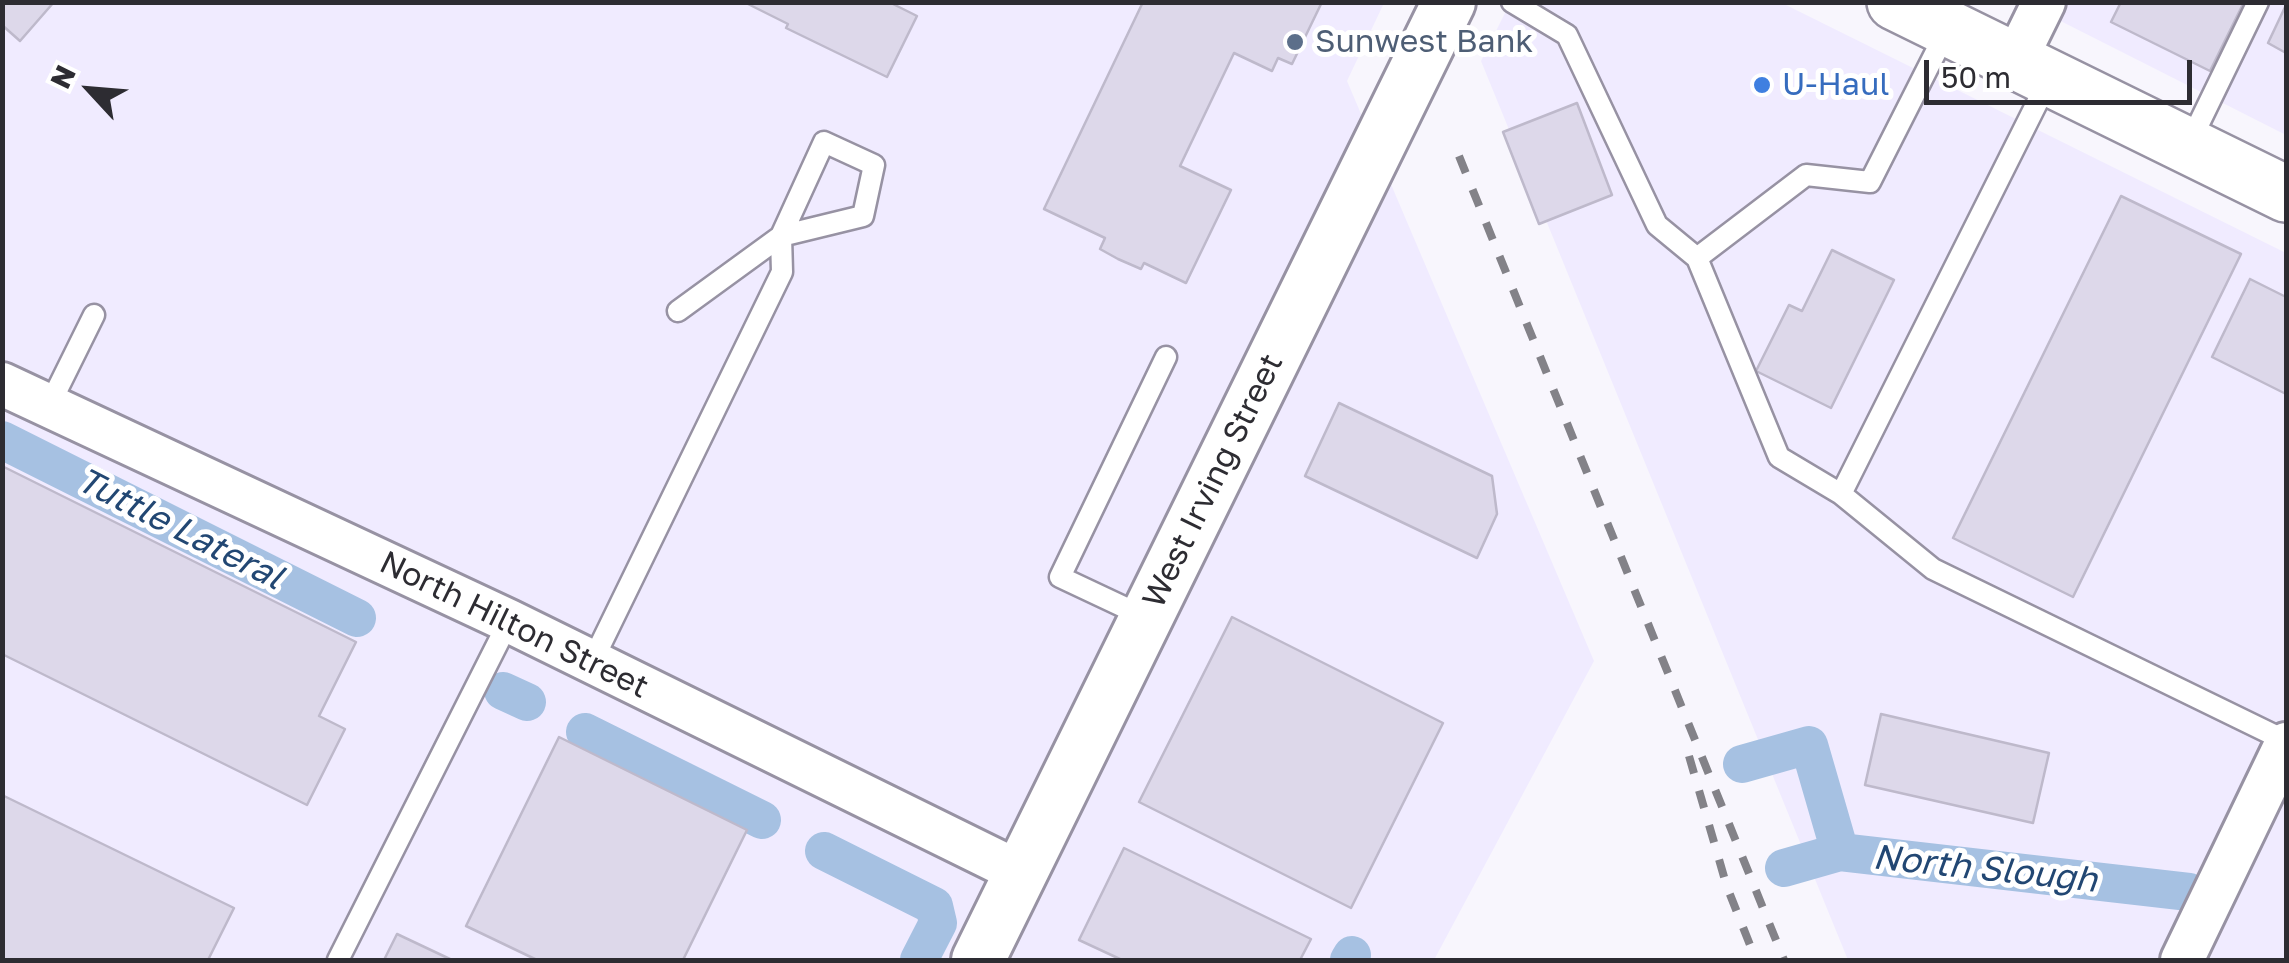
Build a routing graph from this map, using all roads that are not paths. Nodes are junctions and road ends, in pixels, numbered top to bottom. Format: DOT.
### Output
graph roads {
  1 [pos="1448,2"];
  2 [pos="1512,2"];
  3 [pos="1896,2"];
  4 [pos="2044,2"];
  5 [pos="2258,2"];
  6 [pos="1948,28"];
  7 [pos="2032,69"];
  8 [pos="2188,146"];
  9 [pos="2286,194"];
  10 [pos="782,236"];
  11 [pos="1697,258"];
  12 [pos="678,310"];
  13 [pos="94,315"];
  14 [pos="1166,357"];
  15 [pos="2,384"];
  16 [pos="49,406"];
  17 [pos="1841,494"];
  18 [pos="1146,618"];
  19 [pos="509,621"];
  20 [pos="592,662"];
  21 [pos="2286,743"];
  22 [pos="1022,873"];
  23 [pos="338,960"];
  24 [pos="978,960"];
  25 [pos="2182,960"];
  1 -- 18 [label="street, West Irving Street"];
  2 -- 11 [label="lane"];
  3 -- 6 [label="main road"];
  4 -- 7 [label="street"];
  5 -- 8 [label="lane"];
  6 -- 7 [label="main road"];
  6 -- 11 [label="lane"];
  7 -- 8 [label="main road"];
  7 -- 17 [label="lane"];
  8 -- 9 [label="main road"];
  10 -- 10 [label="lane"];
  10 -- 12 [label="lane"];
  10 -- 20 [label="lane"];
  11 -- 17 [label="lane"];
  13 -- 16 [label="lane"];
  14 -- 18 [label="lane"];
  15 -- 16 [label="street, North Hilton Street"];
  16 -- 19 [label="street, North Hilton Street"];
  17 -- 21 [label="lane"];
  18 -- 22 [label="street, West Irving Street"];
  19 -- 20 [label="street, North Hilton Street"];
  19 -- 23 [label="lane"];
  20 -- 22 [label="street, North Hilton Street"];
  21 -- 25 [label="street"];
  22 -- 24 [label="street, West Irving Street"];
}
